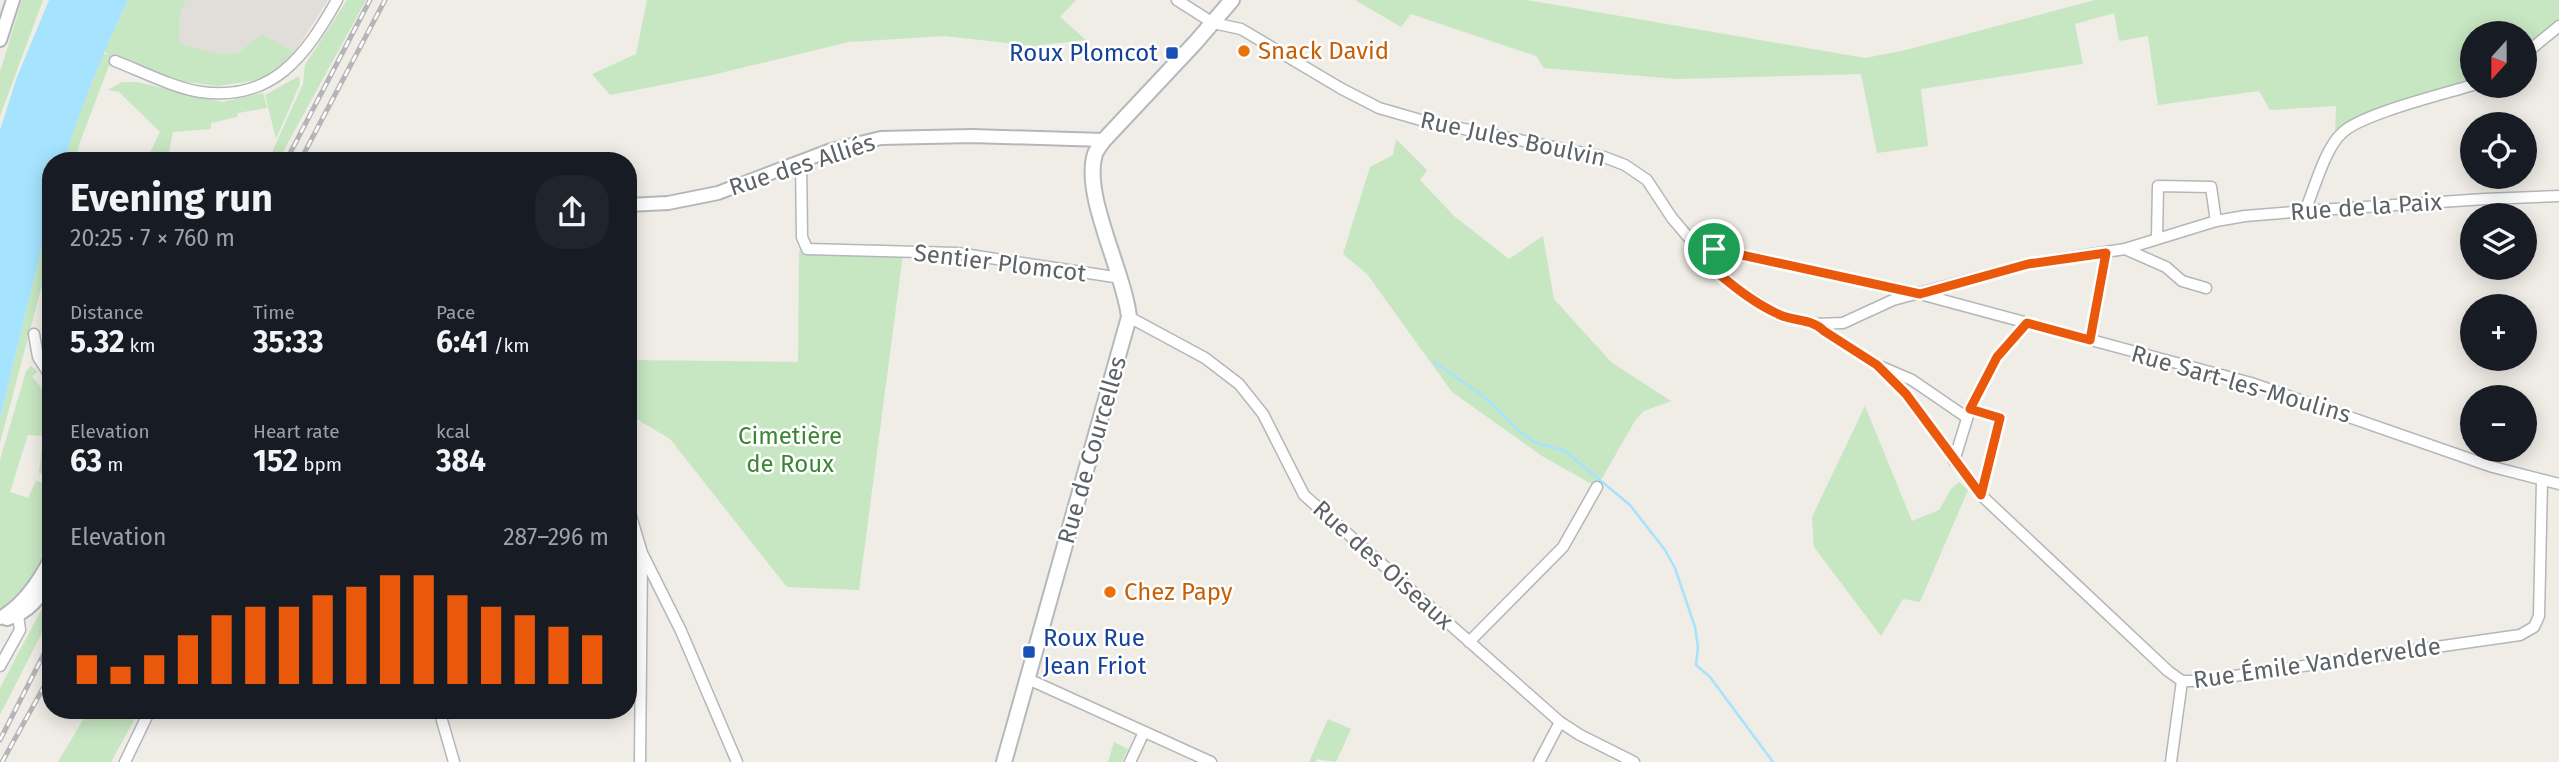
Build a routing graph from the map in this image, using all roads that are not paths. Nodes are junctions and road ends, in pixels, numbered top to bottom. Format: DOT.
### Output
graph roads {
  1 [pos="13,0"];
  2 [pos="337,0"];
  3 [pos="1177,0"];
  4 [pos="1232,0"];
  5 [pos="1213,23"];
  6 [pos="2559,26"];
  7 [pos="0,40"];
  8 [pos="2538,43"];
  9 [pos="116,61"];
  10 [pos="2460,89"];
  11 [pos="1104,140"];
  12 [pos="801,161"];
  13 [pos="2559,197"];
  14 [pos="637,205"];
  15 [pos="2305,211"];
  16 [pos="2216,221"];
  17 [pos="2157,238"];
  18 [pos="1714,249"];
  19 [pos="2125,249"];
  20 [pos="2106,253"];
  21 [pos="1121,278"];
  22 [pos="2206,288"];
  23 [pos="1920,294"];
  24 [pos="1129,317"];
  25 [pos="2027,323"];
  26 [pos="1818,324"];
  27 [pos="34,334"];
  28 [pos="2090,340"];
  29 [pos="42,363"];
  30 [pos="1877,365"];
  31 [pos="1968,413"];
  32 [pos="1954,461"];
  33 [pos="2542,481"];
  34 [pos="2559,484"];
  35 [pos="1597,487"];
  36 [pos="1981,495"];
  37 [pos="637,536"];
  38 [pos="642,553"];
  39 [pos="42,574"];
  40 [pos="42,593"];
  41 [pos="17,616"];
  42 [pos="0,619"];
  43 [pos="1469,642"];
  44 [pos="0,666"];
  45 [pos="1028,679"];
  46 [pos="2182,681"];
  47 [pos="146,719"];
  48 [pos="442,719"];
  49 [pos="1560,722"];
  50 [pos="1144,732"];
  51 [pos="125,762"];
  52 [pos="454,762"];
  53 [pos="640,762"];
  54 [pos="737,762"];
  55 [pos="1004,762"];
  56 [pos="1130,762"];
  57 [pos="1211,762"];
  58 [pos="1539,762"];
  59 [pos="1634,762"];
  60 [pos="2171,762"];
  1 -- 7 [label="street"];
  2 -- 9 [label="street"];
  3 -- 5 [label="street, Rue Jules Boulvin"];
  4 -- 5 [label="main road"];
  5 -- 11 [label="main road"];
  5 -- 18 [label="street, Rue Jules Boulvin"];
  6 -- 8 [label="street"];
  10 -- 15 [label="street"];
  11 -- 12 [label="street, Rue des Alliés"];
  11 -- 21 [label="main road, Rue de Courcelles"];
  12 -- 14 [label="street, Rue des Alliés"];
  12 -- 21 [label="street, Sentier Plomcot"];
  13 -- 15 [label="street, Rue de la Paix"];
  15 -- 16 [label="street, Rue de la Paix"];
  16 -- 17 [label="street, Rue de la Paix"];
  16 -- 17 [label="street"];
  17 -- 19 [label="street, Rue de la Paix"];
  18 -- 23 [label="street, Rue Jules Boulvin"];
  18 -- 26 [label="street"];
  19 -- 20 [label="street, Rue de la Paix"];
  19 -- 22 [label="street"];
  20 -- 23 [label="street, Rue de la Paix"];
  20 -- 28 [label="street"];
  21 -- 24 [label="main road, Rue de Courcelles"];
  23 -- 25 [label="street, Rue Sart-les-Moulins"];
  23 -- 26 [label="street, Rue de la Paix"];
  24 -- 43 [label="street, Rue des Oiseaux"];
  24 -- 45 [label="main road, Rue de Courcelles"];
  25 -- 28 [label="street, Rue Sart-les-Moulins"];
  25 -- 31 [label="street"];
  26 -- 30 [label="street"];
  27 -- 29 [label="street"];
  28 -- 33 [label="street, Rue Sart-les-Moulins"];
  30 -- 31 [label="street"];
  30 -- 32 [label="street, Rue Émile Vandervelde"];
  31 -- 32 [label="street"];
  31 -- 36 [label="street"];
  32 -- 36 [label="street, Rue Émile Vandervelde"];
  33 -- 34 [label="street, Rue Sart-les-Moulins"];
  33 -- 46 [label="street, Rue Émile Vandervelde"];
  35 -- 43 [label="street"];
  36 -- 46 [label="street, Rue Émile Vandervelde"];
  37 -- 38 [label="street"];
  38 -- 53 [label="street"];
  38 -- 54 [label="street"];
  39 -- 42 [label="street"];
  40 -- 41 [label="street"];
  41 -- 42 [label="street"];
  41 -- 44 [label="street"];
  43 -- 49 [label="street, Rue des Oiseaux"];
  45 -- 50 [label="street"];
  45 -- 55 [label="main road, Rue de Courcelles"];
  46 -- 60 [label="street"];
  47 -- 51 [label="street"];
  48 -- 52 [label="street"];
  49 -- 58 [label="street"];
  49 -- 59 [label="street, Rue des Oiseaux"];
  50 -- 56 [label="street"];
  50 -- 57 [label="street"];
}
